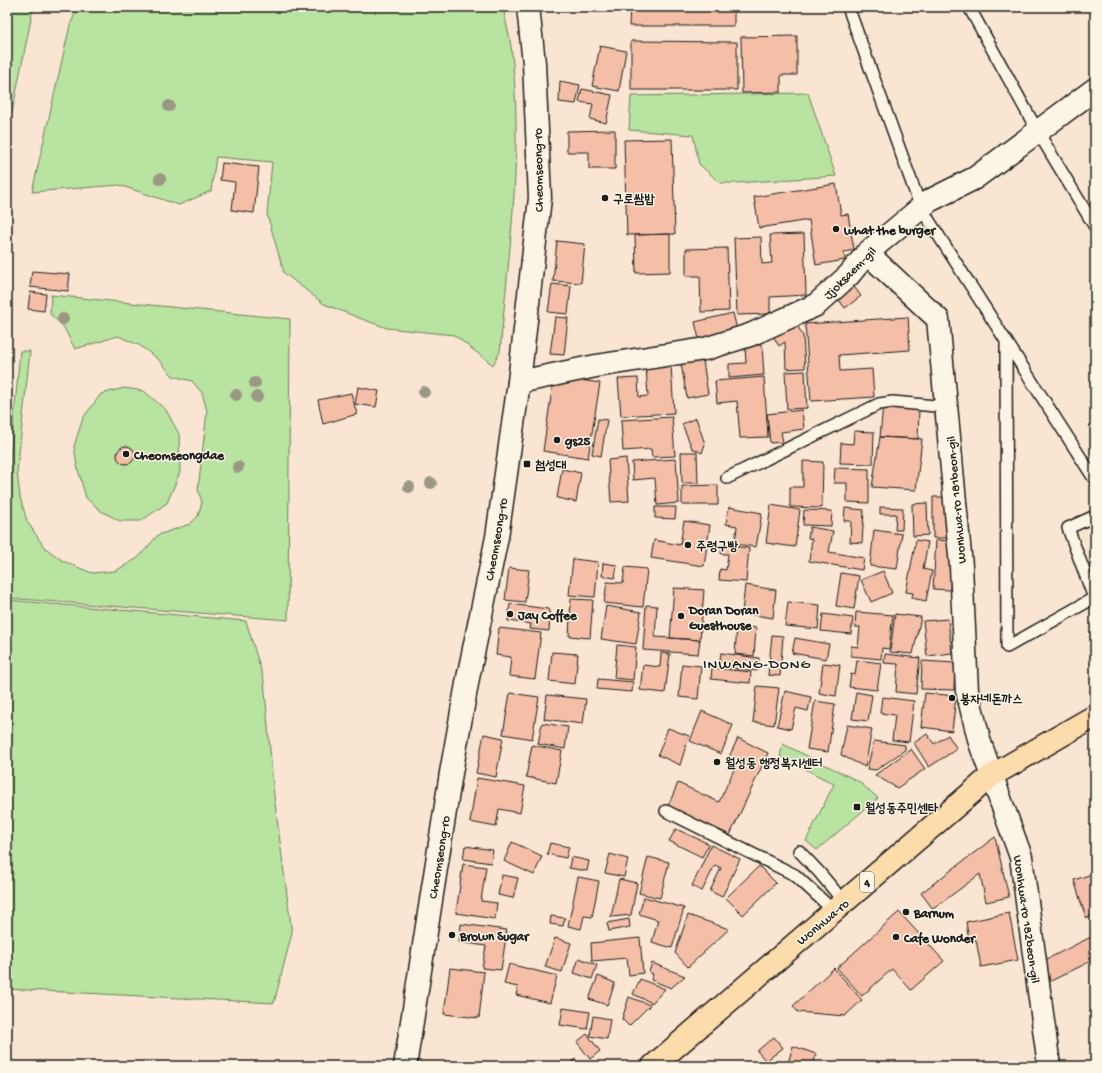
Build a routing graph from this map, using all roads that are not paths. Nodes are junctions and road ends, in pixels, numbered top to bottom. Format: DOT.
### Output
graph roads {
  1 [pos="528,7"];
  2 [pos="848,7"];
  3 [pos="969,7"];
  4 [pos="1095,90"];
  5 [pos="1038,132"];
  6 [pos="921,208"];
  7 [pos="1095,227"];
  8 [pos="867,253"];
  9 [pos="1006,341"];
  10 [pos="519,382"];
  11 [pos="946,407"];
  12 [pos="727,478"];
  13 [pos="1095,480"];
  14 [pos="1095,516"];
  15 [pos="1095,716"];
  16 [pos="991,776"];
  17 [pos="666,811"];
  18 [pos="799,851"];
  19 [pos="839,906"];
  20 [pos="405,1066"];
  21 [pos="653,1066"];
  22 [pos="1049,1066"];
  1 -- 10 [label="street, Cheomseong-ro"];
  2 -- 6 [label="lane"];
  3 -- 5 [label="lane"];
  4 -- 5 [label="street, Jjoksaem-gil"];
  5 -- 6 [label="street, Jjoksaem-gil"];
  5 -- 7 [label="lane"];
  6 -- 8 [label="street, Jjoksaem-gil"];
  6 -- 9 [label="lane"];
  8 -- 10 [label="street, Jjoksaem-gil"];
  8 -- 11 [label="street, Wonhwa-ro 181beon-gil"];
  9 -- 13 [label="lane"];
  9 -- 14 [label="lane"];
  10 -- 20 [label="street, Cheomseong-ro"];
  11 -- 12 [label="lane"];
  11 -- 16 [label="street, Wonhwa-ro 181beon-gil"];
  15 -- 16 [label="main road, Wonhwa-ro / 4"];
  16 -- 19 [label="main road, Wonhwa-ro / 4"];
  16 -- 22 [label="street, Wonhwa-ro 182beon-gil"];
  17 -- 19 [label="lane"];
  18 -- 19 [label="lane"];
  19 -- 21 [label="main road, Wonhwa-ro / 4"];
}
